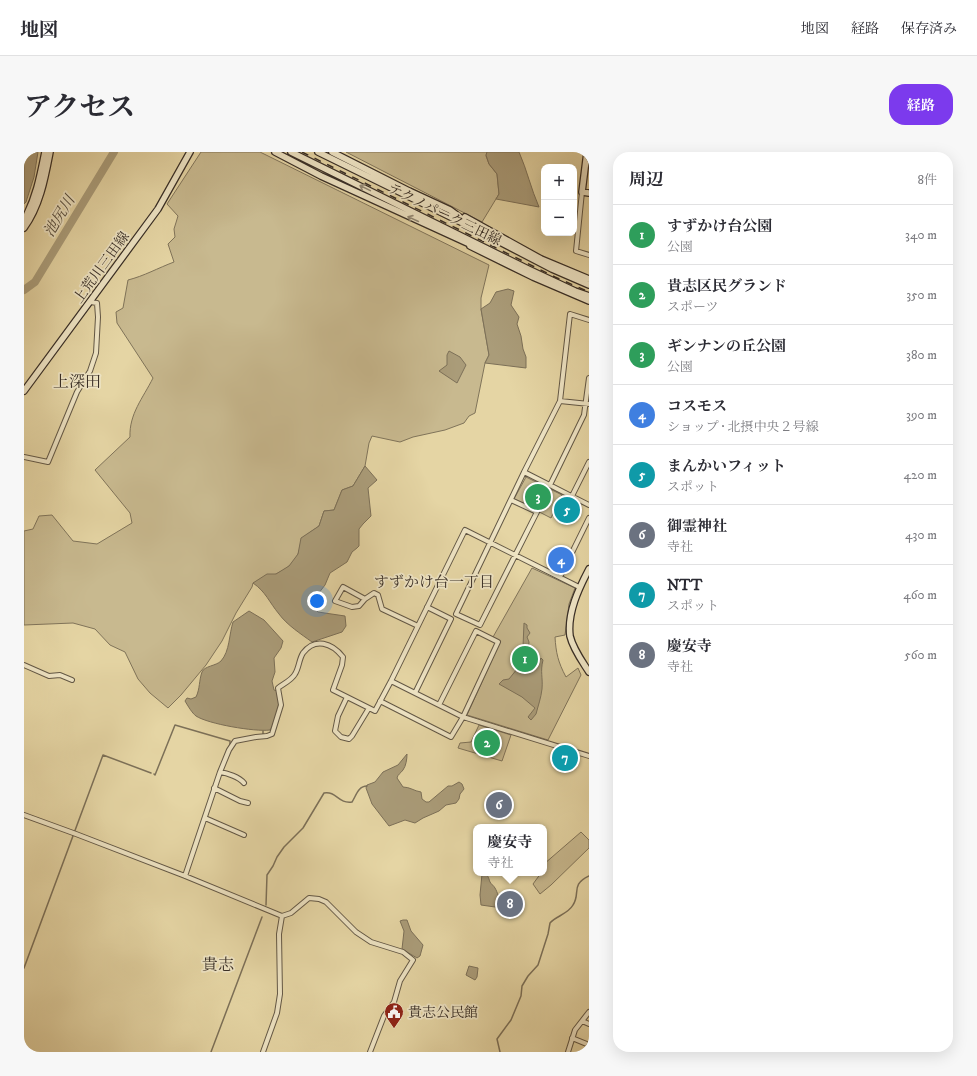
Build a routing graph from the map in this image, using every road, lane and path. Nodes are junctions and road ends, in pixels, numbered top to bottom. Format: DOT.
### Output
graph roads {
  1 [pos="44,152"];
  2 [pos="50,152"];
  3 [pos="190,152"];
  4 [pos="275,152"];
  5 [pos="291,152"];
  6 [pos="318,152"];
  7 [pos="332,152"];
  8 [pos="587,152"];
  9 [pos="582,192"];
  10 [pos="589,193"];
  11 [pos="450,210"];
  12 [pos="24,218"];
  13 [pos="24,228"];
  14 [pos="473,228"];
  15 [pos="461,241"];
  16 [pos="589,256"];
  17 [pos="517,264"];
  18 [pos="589,279"];
  19 [pos="589,285"];
  20 [pos="589,296"];
  21 [pos="589,301"];
  22 [pos="90,302"];
  23 [pos="589,320"];
  24 [pos="589,378"];
  25 [pos="24,391"];
  26 [pos="560,401"];
  27 [pos="588,404"];
  28 [pos="24,457"];
  29 [pos="589,462"];
  30 [pos="524,472"];
  31 [pos="550,485"];
  32 [pos="572,496"];
  33 [pos="511,500"];
  34 [pos="589,505"];
  35 [pos="589,518"];
  36 [pos="490,542"];
  37 [pos="516,555"];
  38 [pos="589,569"];
  39 [pos="560,577"];
  40 [pos="580,587"];
  41 [pos="365,599"];
  42 [pos="427,607"];
  43 [pos="418,626"];
  44 [pos="24,666"];
  45 [pos="589,672"];
  46 [pos="72,680"];
  47 [pos="391,681"];
  48 [pos="415,693"];
  49 [pos="347,697"];
  50 [pos="380,701"];
  51 [pos="439,705"];
  52 [pos="369,708"];
  53 [pos="463,717"];
  54 [pos="589,756"];
  55 [pos="220,772"];
  56 [pos="244,783"];
  57 [pos="214,788"];
  58 [pos="248,803"];
  59 [pos="24,815"];
  60 [pos="205,818"];
  61 [pos="244,835"];
  62 [pos="185,876"];
  63 [pos="282,916"];
  64 [pos="589,1012"];
  65 [pos="582,1021"];
  66 [pos="589,1024"];
  67 [pos="572,1038"];
  68 [pos="589,1045"];
  69 [pos="263,1052"];
  70 [pos="370,1052"];
  71 [pos="568,1052"];
  1 -- 12 [label="main road"];
  2 -- 13 [label="main road"];
  3 -- 22 [label="main road, 上荒川三田線"];
  15 -- 4 [label="main road, one-way"];
  17 -- 5 [label="main road, テクノパーク三田線, one-way"];
  6 -- 14 [label="main road, テクノパーク三田線"];
  7 -- 11 [label="main road"];
  8 -- 9 [label="main road"];
  9 -- 10 [label="main road"];
  9 -- 16 [label="street"];
  11 -- 14 [label="main road"];
  11 -- 18 [label="main road"];
  14 -- 19 [label="main road, テクノパーク三田線"];
  15 -- 17 [label="main road"];
  15 -- 21 [label="main road"];
  17 -- 20 [label="main road, テクノパーク三田線"];
  22 -- 25 [label="main road, 上荒川三田線"];
  22 -- 28 [label="street"];
  23 -- 26 [label="street"];
  24 -- 27 [label="street"];
  26 -- 27 [label="street"];
  26 -- 30 [label="street"];
  27 -- 31 [label="street"];
  29 -- 32 [label="street"];
  30 -- 31 [label="street"];
  30 -- 33 [label="street"];
  31 -- 32 [label="street"];
  32 -- 34 [label="street"];
  33 -- 36 [label="street"];
  33 -- 37 [label="street"];
  35 -- 39 [label="street"];
  36 -- 37 [label="street"];
  36 -- 37 [label="street"];
  36 -- 42 [label="street"];
  37 -- 39 [label="street"];
  38 -- 40 [label="main road"];
  39 -- 40 [label="street"];
  40 -- 45 [label="main road"];
  41 -- 41 [label="street"];
  41 -- 43 [label="street"];
  42 -- 43 [label="street"];
  42 -- 48 [label="street"];
  43 -- 47 [label="street"];
  44 -- 46 [label="street"];
  47 -- 48 [label="street"];
  47 -- 50 [label="street"];
  48 -- 51 [label="street"];
  49 -- 52 [label="street"];
  49 -- 52 [label="street"];
  49 -- 55 [label="street"];
  50 -- 52 [label="street"];
  50 -- 53 [label="street"];
  51 -- 53 [label="street"];
  51 -- 53 [label="street"];
  53 -- 54 [label="street"];
  55 -- 56 [label="street"];
  55 -- 57 [label="street"];
  57 -- 58 [label="street"];
  57 -- 60 [label="street"];
  59 -- 62 [label="street"];
  60 -- 61 [label="street"];
  60 -- 62 [label="street"];
  62 -- 63 [label="street"];
  63 -- 69 [label="street"];
  63 -- 70 [label="street"];
  64 -- 65 [label="street"];
  65 -- 66 [label="street"];
  65 -- 67 [label="street"];
  67 -- 68 [label="street"];
  67 -- 71 [label="street"];
}
